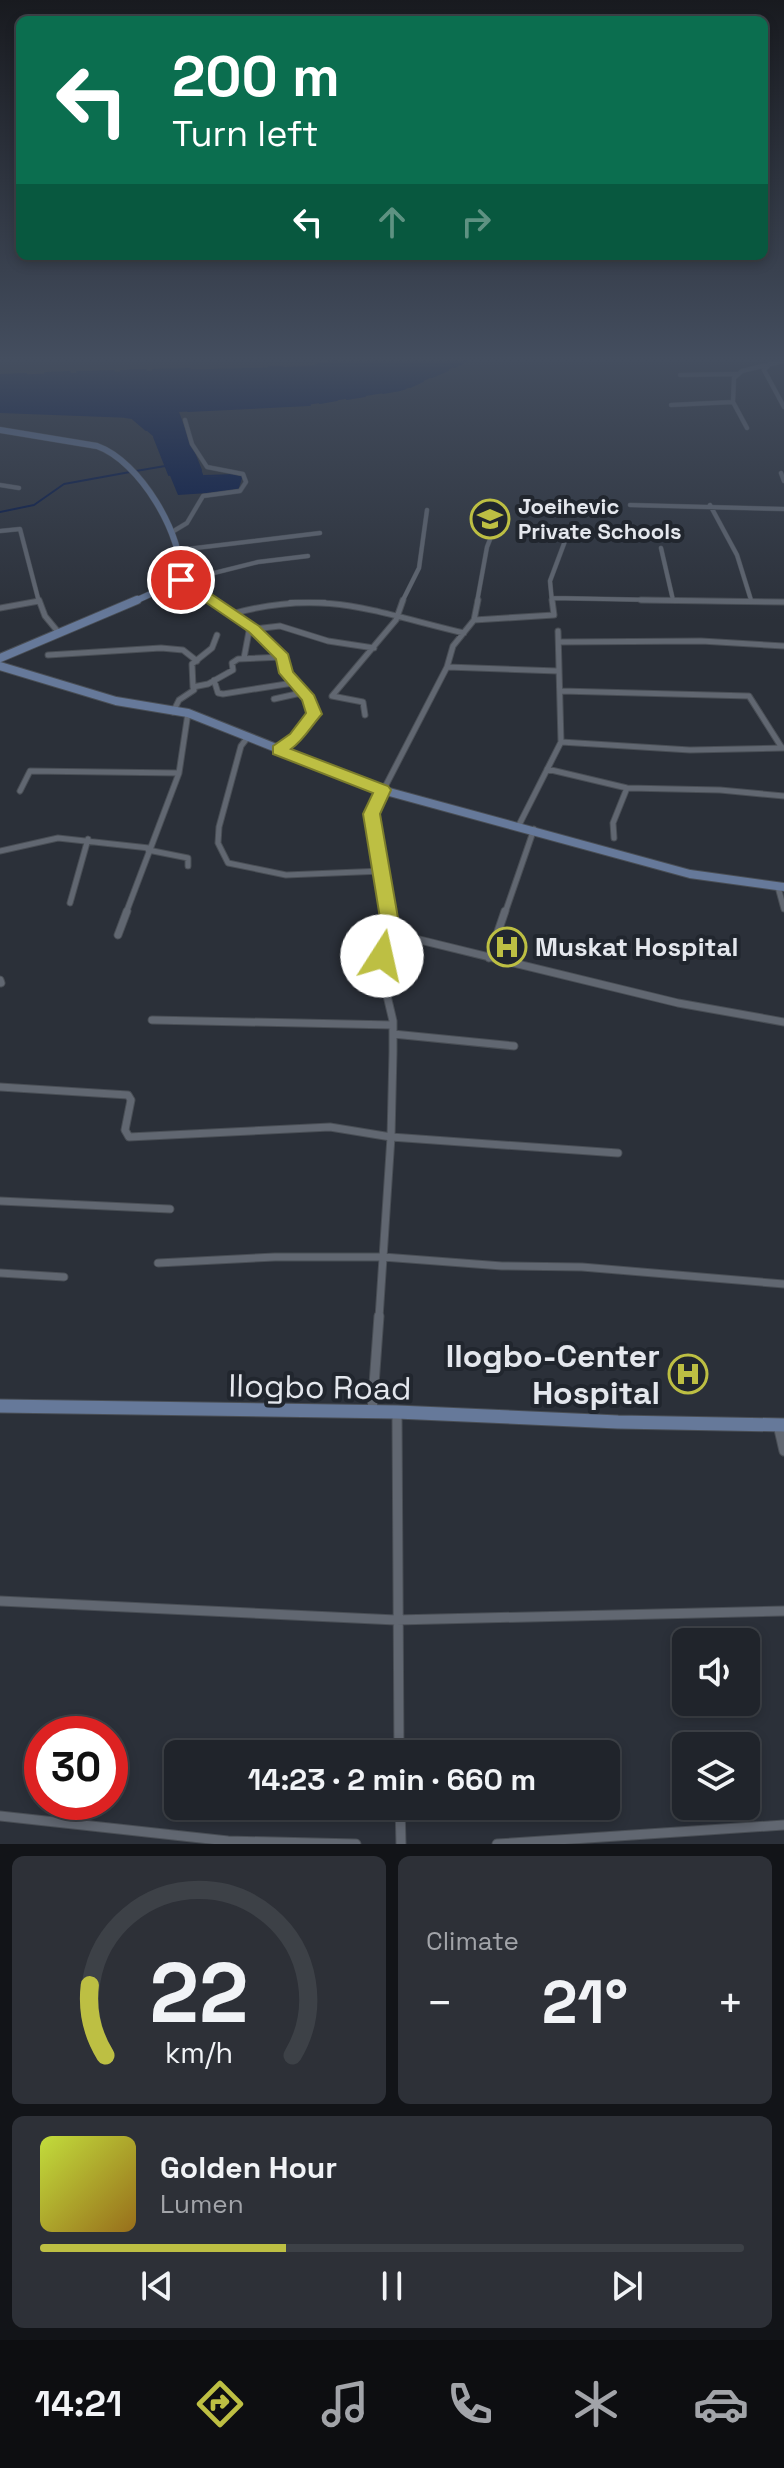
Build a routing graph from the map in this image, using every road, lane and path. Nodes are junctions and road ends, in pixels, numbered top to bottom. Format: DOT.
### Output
graph roads {
  1 [pos="95,447"];
  2 [pos="194,447"];
  3 [pos="781,473"];
  4 [pos="784,481"];
  5 [pos="0,485"];
  6 [pos="19,488"];
  7 [pos="630,505"];
  8 [pos="710,505"];
  9 [pos="784,509"];
  10 [pos="427,510"];
  11 [pos="497,522"];
  12 [pos="571,525"];
  13 [pos="0,531"];
  14 [pos="172,532"];
  15 [pos="320,533"];
  16 [pos="661,548"];
  17 [pos="179,550"];
  18 [pos="308,556"];
  19 [pos="182,580"];
  20 [pos="553,598"];
  21 [pos="673,600"];
  22 [pos="751,600"];
  23 [pos="39,601"];
  24 [pos="784,602"];
  25 [pos="0,608"];
  26 [pos="231,614"];
  27 [pos="397,616"];
  28 [pos="474,620"];
  29 [pos="252,627"];
  30 [pos="558,631"];
  31 [pos="59,633"];
  32 [pos="464,633"];
  33 [pos="217,635"];
  34 [pos="561,642"];
  35 [pos="784,646"];
  36 [pos="23,647"];
  37 [pos="374,648"];
  38 [pos="48,655"];
  39 [pos="283,657"];
  40 [pos="0,658"];
  41 [pos="244,658"];
  42 [pos="197,661"];
  43 [pos="0,666"];
  44 [pos="447,667"];
  45 [pos="14,668"];
  46 [pos="558,671"];
  47 [pos="214,680"];
  48 [pos="293,683"];
  49 [pos="193,687"];
  50 [pos="561,691"];
  51 [pos="301,693"];
  52 [pos="274,699"];
  53 [pos="173,712"];
  54 [pos="188,713"];
  55 [pos="365,715"];
  56 [pos="248,737"];
  57 [pos="561,742"];
  58 [pos="783,748"];
  59 [pos="278,750"];
  60 [pos="547,769"];
  61 [pos="179,773"];
  62 [pos="627,788"];
  63 [pos="382,790"];
  64 [pos="20,791"];
  65 [pos="784,796"];
  66 [pos="519,825"];
  67 [pos="534,829"];
  68 [pos="614,838"];
  69 [pos="88,839"];
  70 [pos="149,849"];
  71 [pos="0,851"];
  72 [pos="188,866"];
  73 [pos="382,871"];
  74 [pos="781,887"];
  75 [pos="70,903"];
  76 [pos="784,909"];
  77 [pos="387,932"];
  78 [pos="118,935"];
  79 [pos="382,956"];
  80 [pos="489,958"];
  81 [pos="380,966"];
  82 [pos="152,1020"];
  83 [pos="784,1022"];
  84 [pos="393,1030"];
  85 [pos="514,1046"];
  86 [pos="0,1087"];
  87 [pos="391,1137"];
  88 [pos="618,1153"];
  89 [pos="0,1201"];
  90 [pos="170,1209"];
  91 [pos="383,1257"];
  92 [pos="158,1263"];
  93 [pos="0,1273"];
  94 [pos="64,1277"];
  95 [pos="784,1284"];
  96 [pos="0,1406"];
  97 [pos="372,1412"];
  98 [pos="397,1412"];
  99 [pos="781,1425"];
  100 [pos="784,1451"];
  101 [pos="0,1601"];
  102 [pos="784,1611"];
  103 [pos="396,1620"];
  104 [pos="399,1740"];
  105 [pos="0,1816"];
  106 [pos="400,1820"];
  107 [pos="784,1825"];
  108 [pos="356,1844"];
  109 [pos="401,1844"];
  110 [pos="497,1844"];
  1 -- 14 [label="main road"];
  2 -- 14 [label="street"];
  3 -- 4 [label="street"];
  5 -- 6 [label="street"];
  7 -- 8 [label="street"];
  8 -- 9 [label="street"];
  8 -- 22 [label="street"];
  10 -- 27 [label="street"];
  11 -- 28 [label="street"];
  12 -- 20 [label="street"];
  13 -- 23 [label="street"];
  14 -- 17 [label="main road"];
  15 -- 17 [label="street"];
  16 -- 21 [label="street"];
  17 -- 19 [label="main road"];
  18 -- 19 [label="street"];
  19 -- 26 [label="street"];
  19 -- 31 [label="main road"];
  20 -- 21 [label="street"];
  20 -- 28 [label="street"];
  21 -- 22 [label="street"];
  22 -- 24 [label="street"];
  23 -- 25 [label="street"];
  23 -- 31 [label="street"];
  26 -- 27 [label="street"];
  26 -- 29 [label="street"];
  27 -- 32 [label="street"];
  27 -- 37 [label="street"];
  28 -- 32 [label="street"];
  29 -- 37 [label="street"];
  29 -- 39 [label="street"];
  29 -- 41 [label="street"];
  30 -- 34 [label="street"];
  31 -- 36 [label="main road"];
  32 -- 44 [label="street"];
  33 -- 42 [label="street"];
  34 -- 35 [label="street"];
  34 -- 46 [label="street"];
  36 -- 40 [label="main road"];
  36 -- 45 [label="main road"];
  37 -- 55 [label="street"];
  38 -- 42 [label="street"];
  39 -- 41 [label="street"];
  39 -- 48 [label="street"];
  41 -- 47 [label="street"];
  42 -- 49 [label="street"];
  43 -- 45 [label="main road"];
  44 -- 46 [label="street"];
  44 -- 63 [label="street"];
  45 -- 53 [label="main road"];
  46 -- 50 [label="street"];
  47 -- 48 [label="street"];
  47 -- 49 [label="street"];
  48 -- 51 [label="street"];
  49 -- 53 [label="street"];
  50 -- 57 [label="street"];
  50 -- 58 [label="street"];
  51 -- 52 [label="street"];
  51 -- 59 [label="street"];
  53 -- 54 [label="main road"];
  54 -- 56 [label="main road"];
  54 -- 61 [label="street"];
  56 -- 59 [label="main road"];
  56 -- 73 [label="street"];
  57 -- 58 [label="street"];
  57 -- 60 [label="street"];
  59 -- 63 [label="main road"];
  60 -- 62 [label="street"];
  60 -- 66 [label="street"];
  61 -- 64 [label="street"];
  61 -- 70 [label="street"];
  62 -- 65 [label="street"];
  62 -- 68 [label="street"];
  63 -- 66 [label="main road"];
  63 -- 73 [label="street"];
  66 -- 67 [label="main road"];
  67 -- 74 [label="main road"];
  67 -- 80 [label="street"];
  69 -- 70 [label="street"];
  69 -- 71 [label="street"];
  69 -- 75 [label="street"];
  70 -- 72 [label="street"];
  70 -- 78 [label="street"];
  73 -- 77 [label="street"];
  74 -- 76 [label="street"];
  77 -- 79 [label="street"];
  77 -- 80 [label="street"];
  80 -- 83 [label="street"];
  81 -- 84 [label="street"];
  82 -- 84 [label="street"];
  84 -- 85 [label="street"];
  84 -- 87 [label="street"];
  86 -- 87 [label="street"];
  87 -- 88 [label="street"];
  87 -- 91 [label="street"];
  89 -- 90 [label="street"];
  91 -- 92 [label="street"];
  91 -- 95 [label="street"];
  91 -- 97 [label="street"];
  93 -- 94 [label="street"];
  96 -- 97 [label="main road, Ilogbo Road"];
  97 -- 98 [label="main road, Ilogbo Road"];
  98 -- 99 [label="main road, Ilogbo Road"];
  98 -- 103 [label="street"];
  99 -- 100 [label="street"];
  101 -- 103 [label="street"];
  102 -- 103 [label="street"];
  103 -- 104 [label="street"];
  105 -- 108 [label="street"];
  106 -- 109 [label="street"];
  107 -- 110 [label="street"];
}
